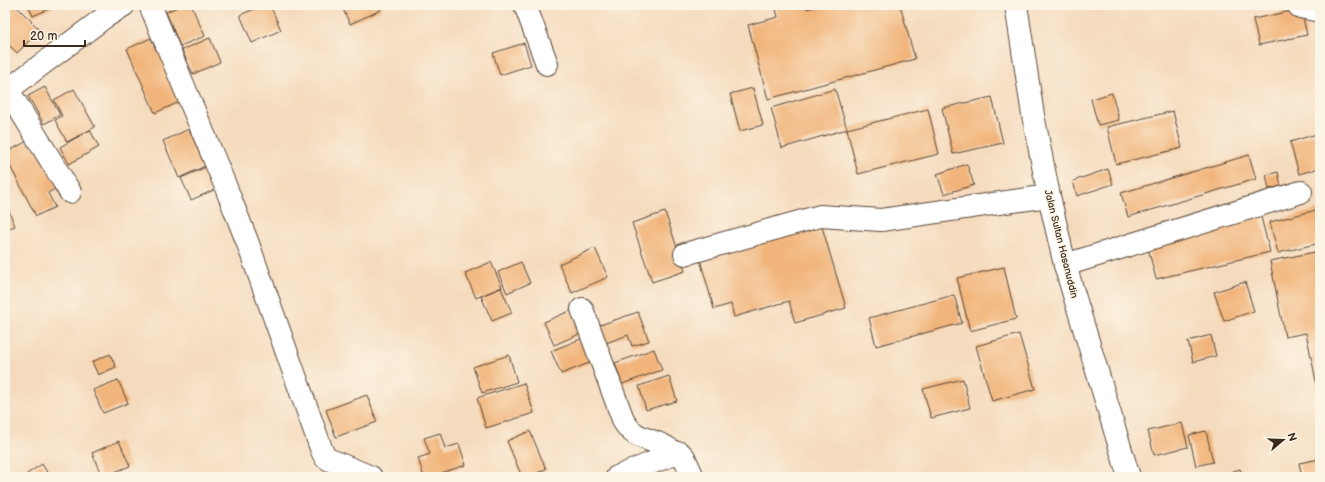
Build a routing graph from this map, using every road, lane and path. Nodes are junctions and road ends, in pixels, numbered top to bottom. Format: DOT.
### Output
graph roads {
  1 [pos="124,5"];
  2 [pos="150,5"];
  3 [pos="525,5"];
  4 [pos="1016,5"];
  5 [pos="1298,5"];
  6 [pos="102,11"];
  7 [pos="1320,12"];
  8 [pos="547,64"];
  9 [pos="7,91"];
  10 [pos="70,192"];
  11 [pos="1301,192"];
  12 [pos="1049,196"];
  13 [pos="685,254"];
  14 [pos="1065,265"];
  15 [pos="582,309"];
  16 [pos="676,453"];
  17 [pos="371,477"];
  18 [pos="617,477"];
  19 [pos="693,477"];
  20 [pos="1129,477"];
  1 -- 6 [label="street"];
  2 -- 17 [label="street"];
  3 -- 8 [label="street"];
  4 -- 12 [label="street, Jalan Sultan Hasanuddin"];
  5 -- 7 [label="street"];
  6 -- 9 [label="street"];
  9 -- 10 [label="street"];
  11 -- 14 [label="street"];
  12 -- 13 [label="street"];
  12 -- 14 [label="street, Jalan Sultan Hasanuddin"];
  14 -- 20 [label="street, Jalan Sultan Hasanuddin"];
  15 -- 16 [label="street"];
  16 -- 18 [label="street"];
  16 -- 19 [label="street"];
}
